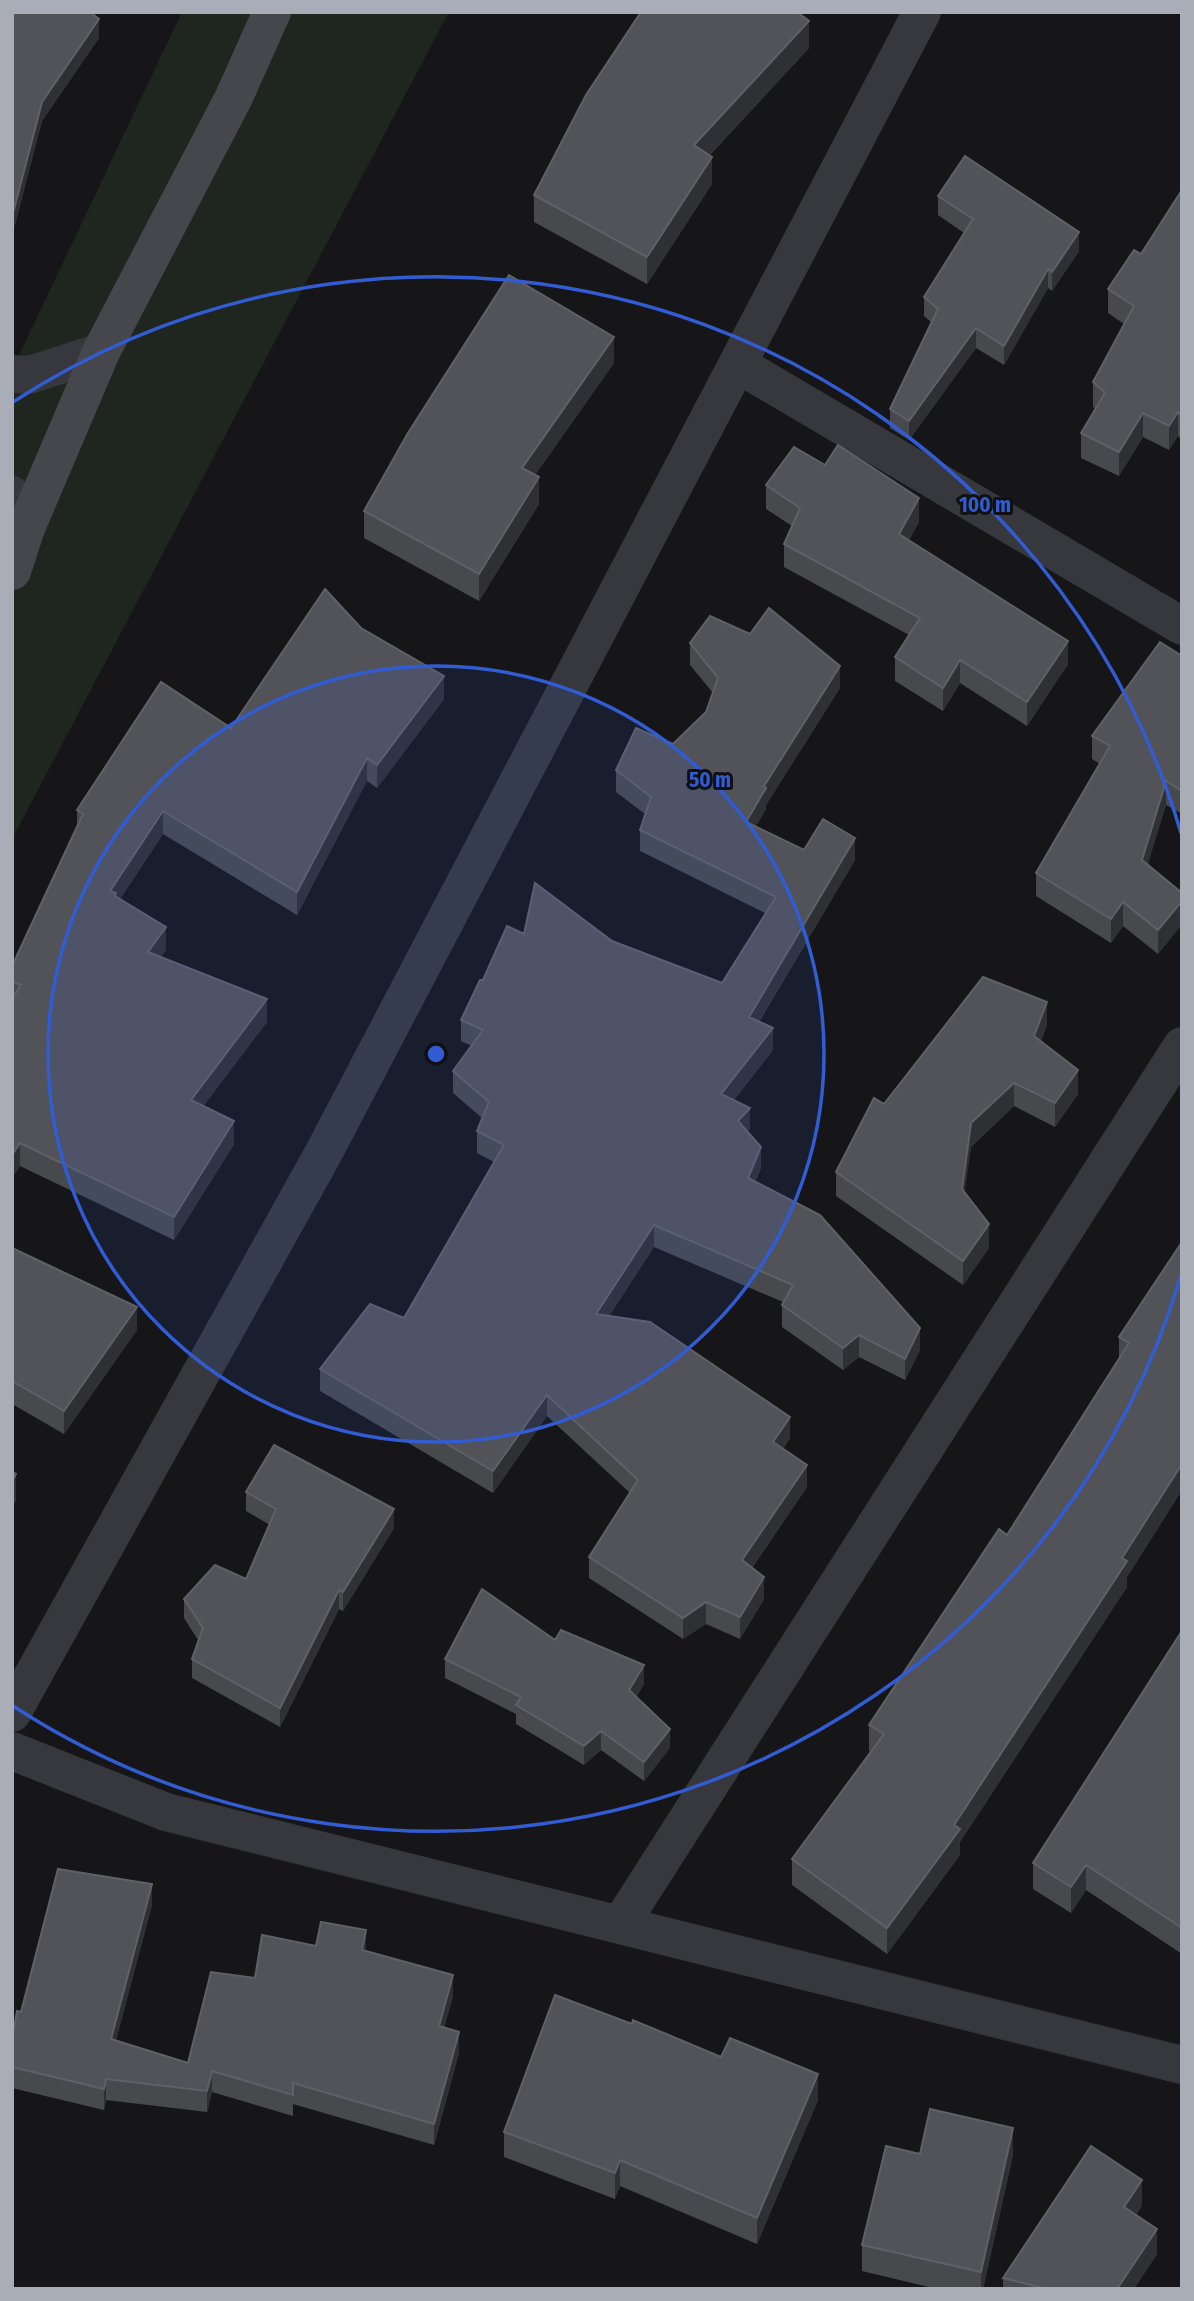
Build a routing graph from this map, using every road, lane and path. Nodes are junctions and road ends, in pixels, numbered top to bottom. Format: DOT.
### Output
graph roads {
  1 [pos="272,12"];
  2 [pos="922,12"];
  3 [pos="101,352"];
  4 [pos="739,365"];
  5 [pos="12,374"];
  6 [pos="19,511"];
  7 [pos="12,571"];
  8 [pos="1182,626"];
  9 [pos="1182,1046"];
  10 [pos="12,1713"];
  11 [pos="12,1751"];
  12 [pos="620,1925"];
  13 [pos="1182,2065"];
  1 -- 3 [label="street"];
  2 -- 4 [label="street"];
  3 -- 5 [label="street"];
  3 -- 6 [label="street"];
  4 -- 8 [label="street"];
  4 -- 10 [label="street"];
  6 -- 7 [label="street"];
  9 -- 12 [label="street"];
  11 -- 12 [label="street"];
  12 -- 13 [label="street"];
}
